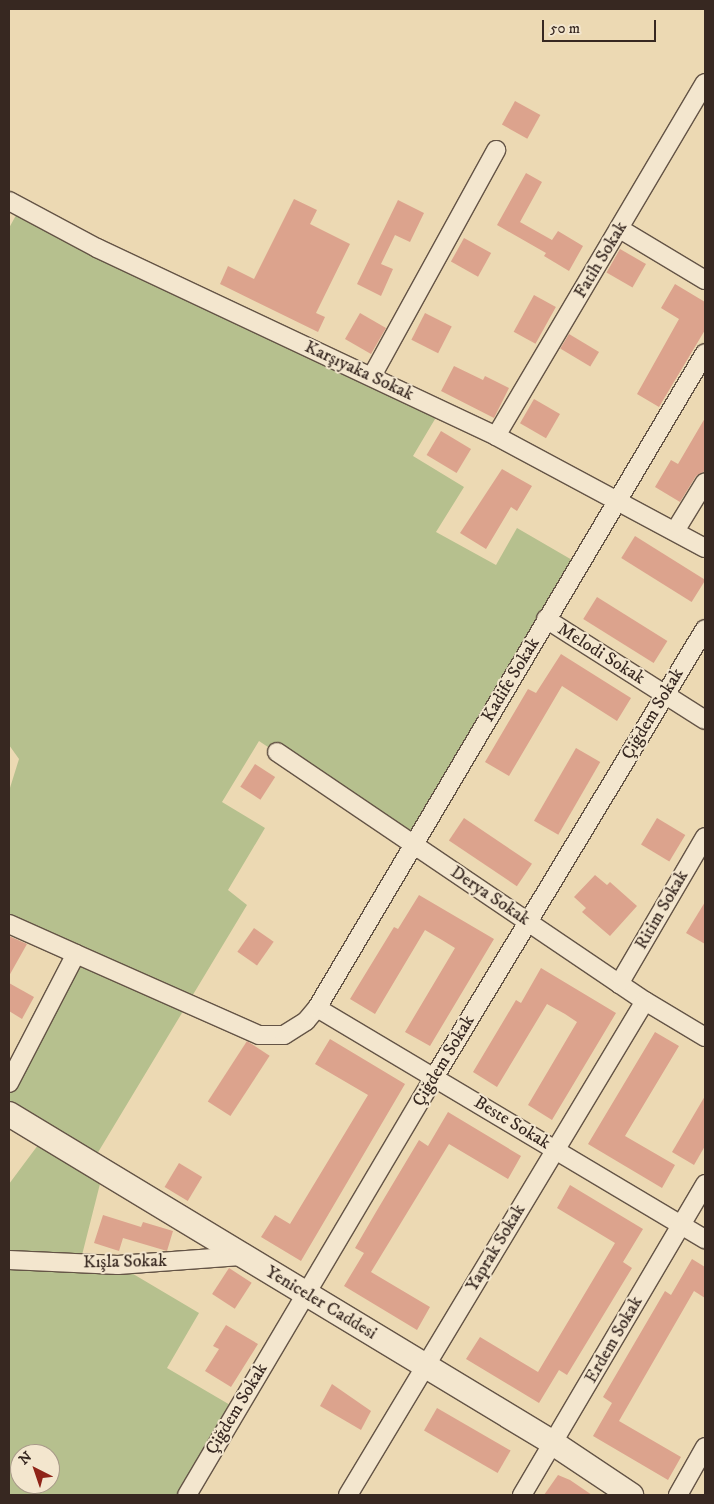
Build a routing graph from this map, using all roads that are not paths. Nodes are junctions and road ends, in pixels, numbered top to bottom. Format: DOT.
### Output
graph roads {
  1 [pos="705,83"];
  2 [pos="496,150"];
  3 [pos="9,201"];
  4 [pos="620,229"];
  5 [pos="705,280"];
  6 [pos="705,353"];
  7 [pos="372,376"];
  8 [pos="496,436"];
  9 [pos="705,482"];
  10 [pos="617,499"];
  11 [pos="675,531"];
  12 [pos="705,548"];
  13 [pos="546,619"];
  14 [pos="705,629"];
  15 [pos="665,695"];
  16 [pos="705,720"];
  17 [pos="277,752"];
  18 [pos="705,837"];
  19 [pos="413,844"];
  20 [pos="528,922"];
  21 [pos="9,924"];
  22 [pos="76,954"];
  23 [pos="619,984"];
  24 [pos="645,1001"];
  25 [pos="317,1008"];
  26 [pos="705,1037"];
  27 [pos="435,1076"];
  28 [pos="9,1083"];
  29 [pos="9,1114"];
  30 [pos="556,1149"];
  31 [pos="705,1184"];
  32 [pos="681,1224"];
  33 [pos="705,1239"];
  34 [pos="241,1256"];
  35 [pos="9,1260"];
  36 [pos="305,1294"];
  37 [pos="425,1366"];
  38 [pos="553,1443"];
  39 [pos="705,1447"];
  40 [pos="187,1495"];
  41 [pos="348,1495"];
  42 [pos="522,1495"];
  43 [pos="631,1495"];
  44 [pos="678,1495"];
  1 -- 4 [label="street, Fatih Sokak"];
  2 -- 7 [label="street"];
  3 -- 7 [label="street, Karşıyaka Sokak"];
  4 -- 5 [label="street"];
  4 -- 8 [label="street, Fatih Sokak"];
  6 -- 10 [label="street, Kadife Sokak"];
  7 -- 8 [label="street, Karşıyaka Sokak"];
  8 -- 10 [label="street, Karşıyaka Sokak"];
  9 -- 11 [label="street"];
  10 -- 11 [label="street, Karşıyaka Sokak"];
  10 -- 13 [label="street, Kadife Sokak"];
  11 -- 12 [label="street, Karşıyaka Sokak"];
  13 -- 15 [label="street, Melodi Sokak"];
  13 -- 19 [label="street, Kadife Sokak"];
  14 -- 15 [label="street, Çiğdem Sokak"];
  15 -- 16 [label="street, Melodi Sokak"];
  15 -- 20 [label="street, Çiğdem Sokak"];
  17 -- 19 [label="street, Derya Sokak"];
  18 -- 23 [label="street, Ritim Sokak"];
  19 -- 20 [label="street, Derya Sokak"];
  19 -- 25 [label="street, Kadife Sokak"];
  20 -- 23 [label="street, Derya Sokak"];
  20 -- 27 [label="street, Çiğdem Sokak"];
  21 -- 22 [label="street, Kadife Sokak"];
  22 -- 25 [label="street, Kadife Sokak"];
  22 -- 28 [label="street"];
  23 -- 24 [label="street, Derya Sokak"];
  24 -- 26 [label="street, Derya Sokak"];
  24 -- 30 [label="street, Yaprak Sokak"];
  25 -- 27 [label="street, Beste Sokak"];
  27 -- 30 [label="street, Beste Sokak"];
  27 -- 36 [label="street, Çiğdem Sokak"];
  29 -- 34 [label="street, Yeniceler Caddesi"];
  30 -- 32 [label="street, Beste Sokak"];
  30 -- 37 [label="street, Yaprak Sokak"];
  31 -- 32 [label="street, Erdem Sokak"];
  32 -- 33 [label="street, Beste Sokak"];
  32 -- 38 [label="street, Erdem Sokak"];
  34 -- 35 [label="street, Kışla Sokak"];
  34 -- 36 [label="street, Yeniceler Caddesi"];
  36 -- 37 [label="street, Yeniceler Caddesi"];
  36 -- 40 [label="street, Çiğdem Sokak"];
  37 -- 38 [label="street, Yeniceler Caddesi"];
  37 -- 41 [label="street, Yaprak Sokak"];
  38 -- 42 [label="street, Erdem Sokak"];
  38 -- 43 [label="street, Yeniceler Caddesi"];
  39 -- 44 [label="street"];
}
